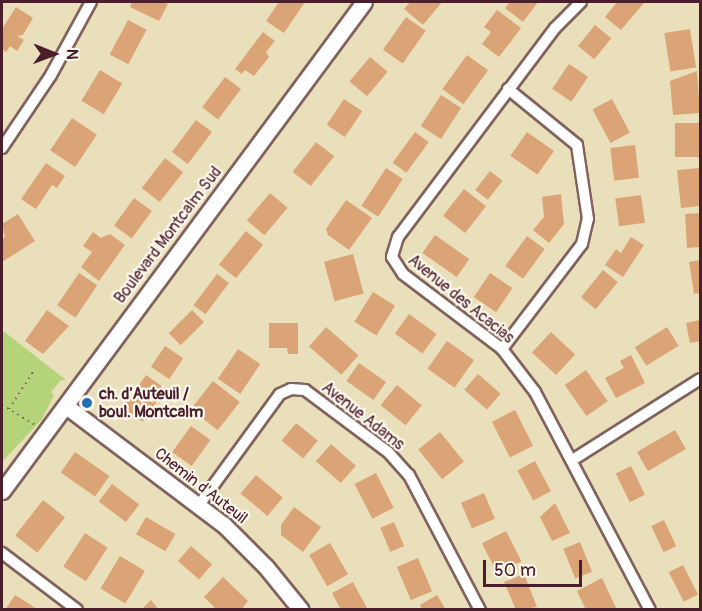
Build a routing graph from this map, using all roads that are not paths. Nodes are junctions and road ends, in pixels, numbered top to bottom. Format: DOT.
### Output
graph roads {
  1 [pos="91,2"];
  2 [pos="364,2"];
  3 [pos="581,2"];
  4 [pos="508,89"];
  5 [pos="2,148"];
  6 [pos="502,349"];
  7 [pos="700,379"];
  8 [pos="66,406"];
  9 [pos="574,459"];
  10 [pos="2,491"];
  11 [pos="199,505"];
  12 [pos="2,553"];
  13 [pos="77,609"];
  14 [pos="301,609"];
  15 [pos="480,609"];
  16 [pos="650,609"];
  1 -- 5 [label="street"];
  2 -- 8 [label="street, Boulevard Montcalm Sud"];
  3 -- 4 [label="street, Avenue des Acacias"];
  4 -- 6 [label="street"];
  4 -- 6 [label="street, Avenue des Acacias"];
  6 -- 9 [label="street, Avenue des Acacias"];
  7 -- 9 [label="street"];
  8 -- 10 [label="street, Boulevard Montcalm Sud"];
  8 -- 11 [label="street, Chemin d'Auteuil"];
  9 -- 16 [label="street, Avenue des Acacias"];
  11 -- 14 [label="street, Chemin d'Auteuil"];
  11 -- 15 [label="street, Avenue Adams"];
  12 -- 13 [label="street"];
}
